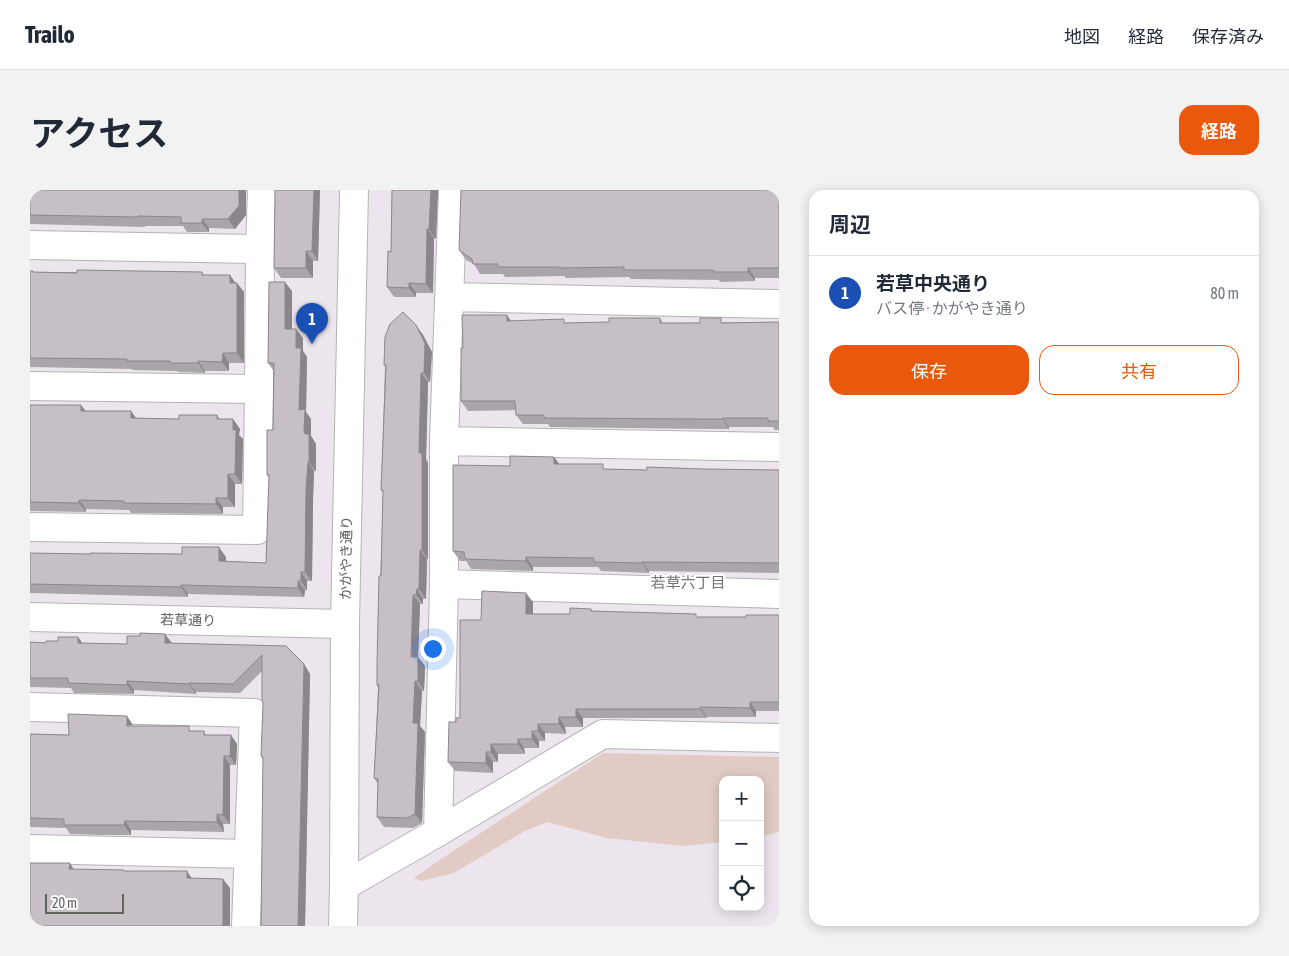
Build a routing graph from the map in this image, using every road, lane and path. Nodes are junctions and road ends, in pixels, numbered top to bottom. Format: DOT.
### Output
graph roads {
  1 [pos="262,190"];
  2 [pos="354,190"];
  3 [pos="453,190"];
  4 [pos="30,245"];
  5 [pos="260,249"];
  6 [pos="450,297"];
  7 [pos="779,304"];
  8 [pos="30,386"];
  9 [pos="259,389"];
  10 [pos="444,441"];
  11 [pos="779,447"];
  12 [pos="30,527"];
  13 [pos="444,584"];
  14 [pos="779,594"];
  15 [pos="30,617"];
  16 [pos="345,624"];
  17 [pos="30,706"];
  18 [pos="779,738"];
  19 [pos="438,832"];
  20 [pos="30,849"];
  21 [pos="248,854"];
  22 [pos="344,886"];
  23 [pos="246,926"];
  24 [pos="342,926"];
  1 -- 5 [label="street"];
  2 -- 16 [label="street, かがやき通り"];
  3 -- 6 [label="street"];
  4 -- 5 [label="street"];
  5 -- 9 [label="street"];
  6 -- 7 [label="street"];
  6 -- 10 [label="street"];
  8 -- 9 [label="street"];
  9 -- 12 [label="street"];
  10 -- 11 [label="street"];
  10 -- 13 [label="street"];
  13 -- 14 [label="street"];
  13 -- 19 [label="street"];
  15 -- 16 [label="street, 若草通り"];
  16 -- 22 [label="street, かがやき通り"];
  17 -- 21 [label="street"];
  18 -- 19 [label="street"];
  19 -- 22 [label="street"];
  20 -- 21 [label="street"];
  21 -- 23 [label="street"];
  22 -- 24 [label="street, かがやき通り"];
}
